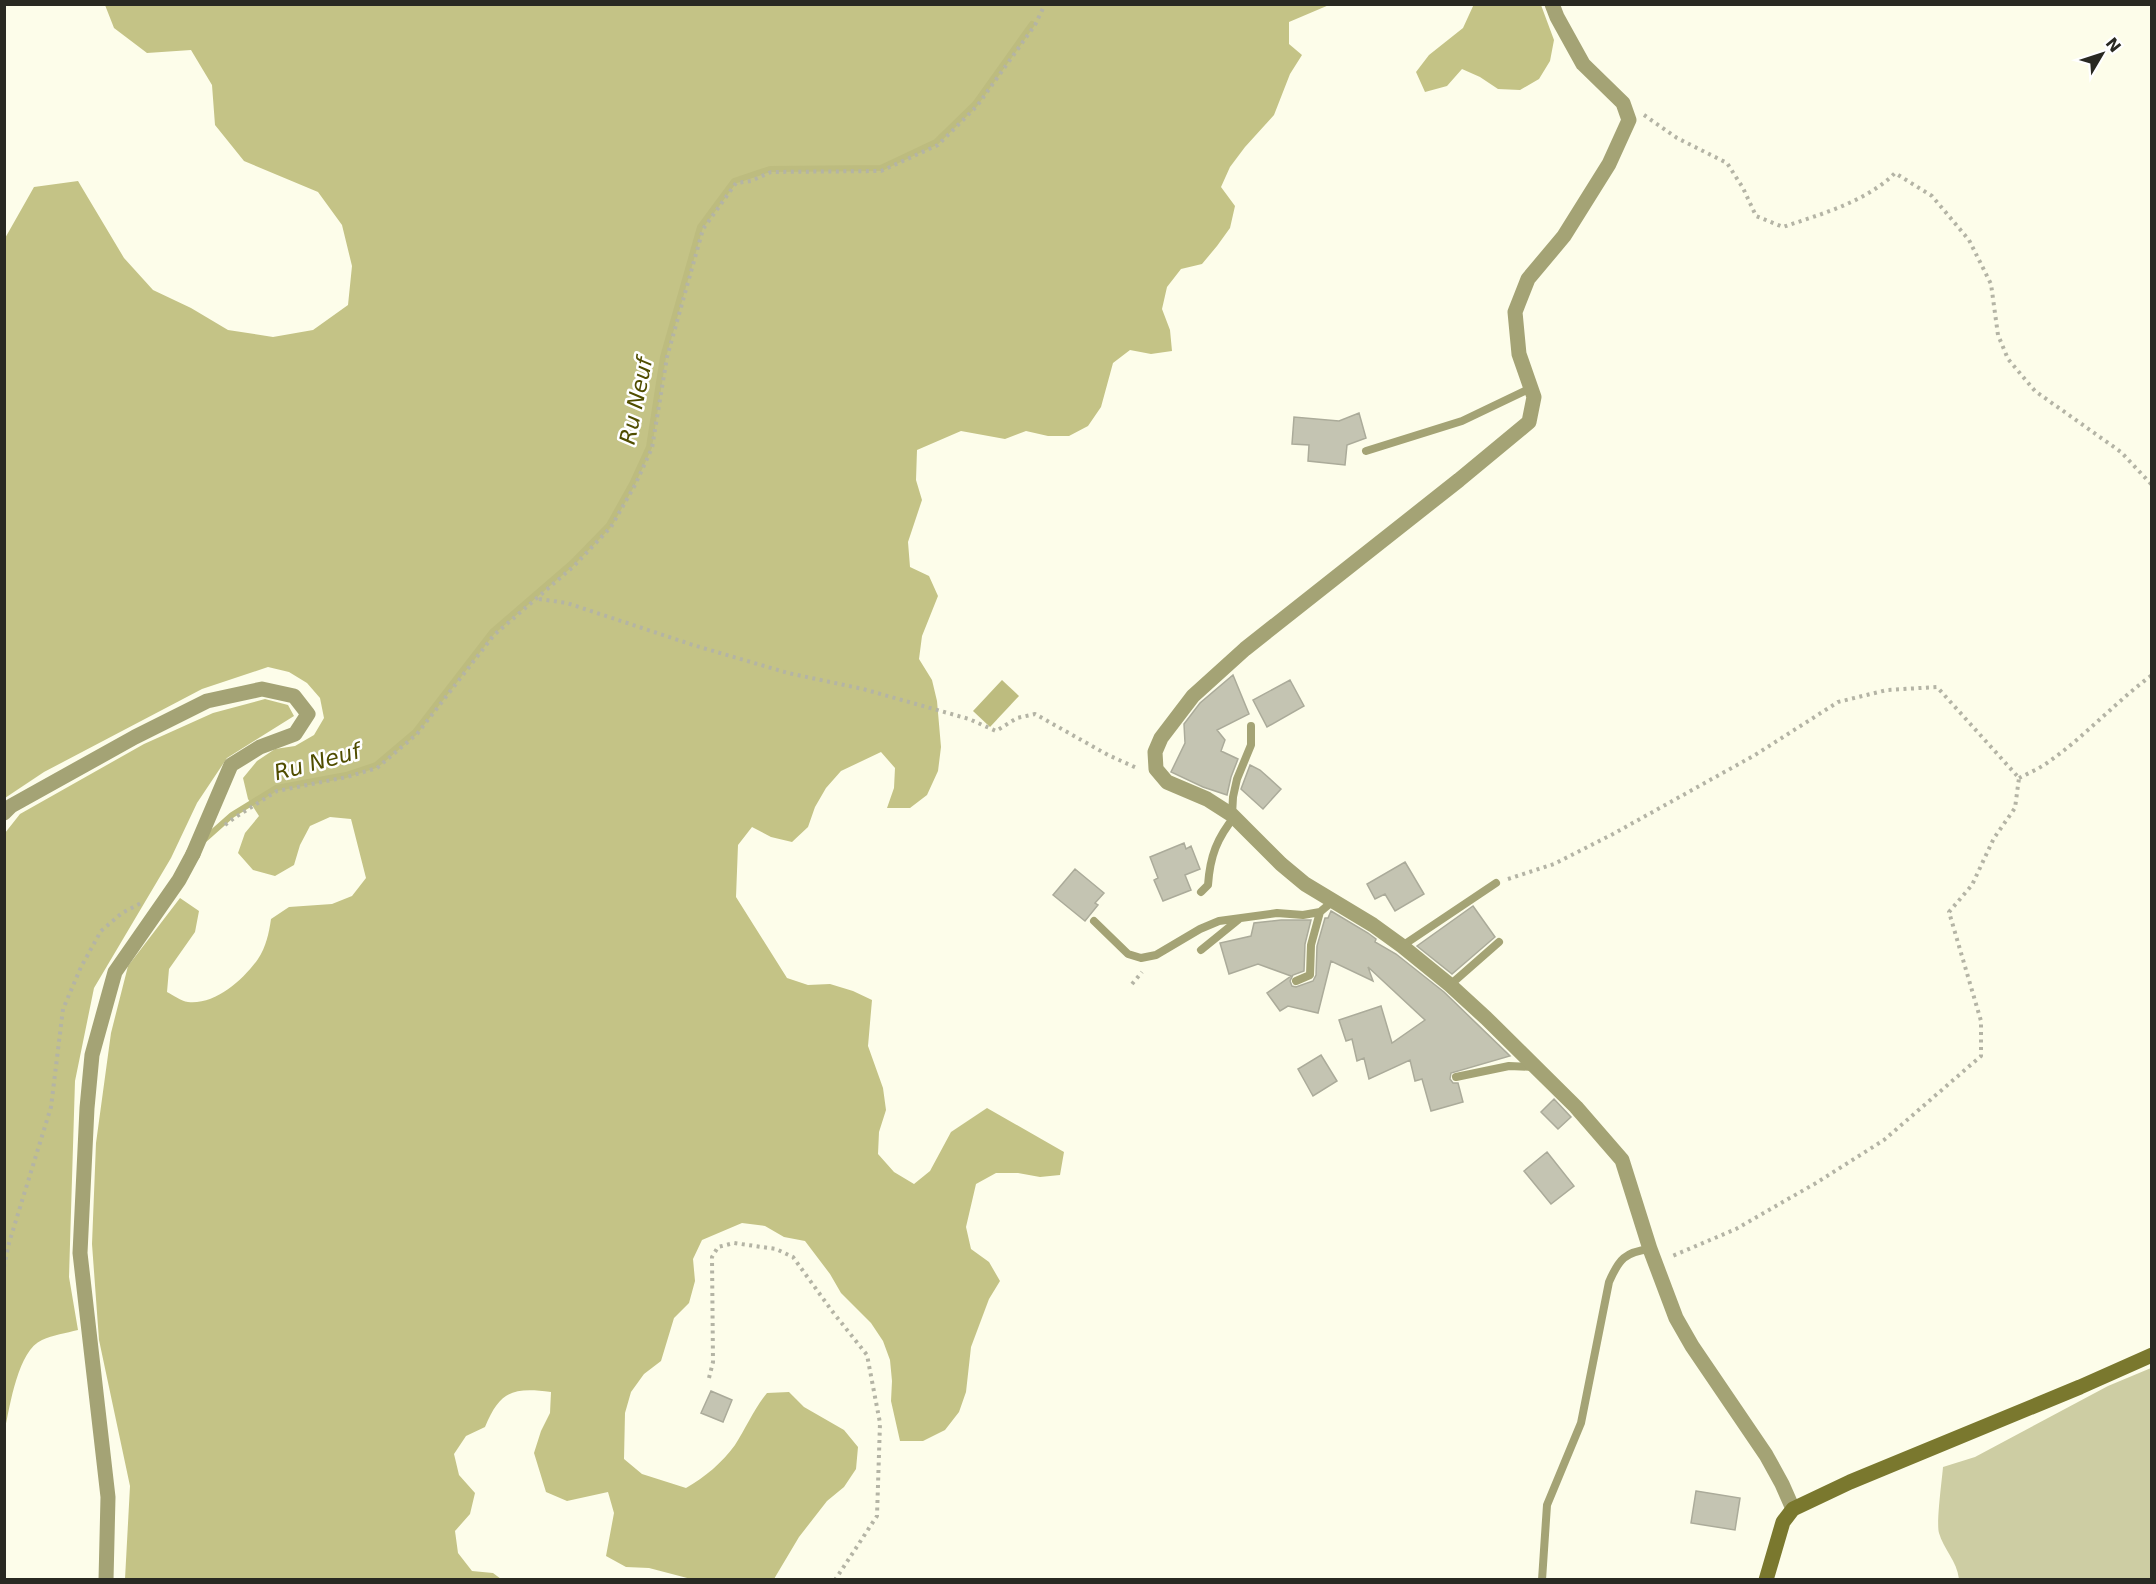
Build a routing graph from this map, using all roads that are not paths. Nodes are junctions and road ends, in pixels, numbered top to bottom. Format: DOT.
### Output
graph roads {
  1 [pos="1552,4"];
  2 [pos="1531,387"];
  3 [pos="1366,451"];
  4 [pos="1251,726"];
  5 [pos="4,813"];
  6 [pos="1234,815"];
  7 [pos="1496,883"];
  8 [pos="1201,892"];
  9 [pos="1333,901"];
  10 [pos="1320,912"];
  11 [pos="1241,917"];
  12 [pos="1094,921"];
  13 [pos="1499,942"];
  14 [pos="1402,946"];
  15 [pos="1201,950"];
  16 [pos="1296,981"];
  17 [pos="1450,985"];
  18 [pos="1537,1068"];
  19 [pos="1456,1077"];
  20 [pos="1653,1256"];
  21 [pos="2151,1355"];
  22 [pos="1793,1509"];
  23 [pos="106,1580"];
  24 [pos="1542,1580"];
  25 [pos="1766,1580"];
  1 -- 2 [label="street"];
  2 -- 3 [label="lane"];
  2 -- 6 [label="street"];
  4 -- 6 [label="lane"];
  5 -- 23 [label="street"];
  6 -- 8 [label="lane"];
  6 -- 9 [label="street"];
  7 -- 14 [label="lane"];
  9 -- 10 [label="lane"];
  9 -- 14 [label="street"];
  10 -- 11 [label="lane"];
  10 -- 16 [label="lane"];
  11 -- 12 [label="lane"];
  11 -- 15 [label="lane"];
  13 -- 17 [label="lane"];
  14 -- 17 [label="street"];
  17 -- 18 [label="street"];
  18 -- 19 [label="lane"];
  18 -- 20 [label="street"];
  20 -- 22 [label="street"];
  20 -- 24 [label="lane"];
  21 -- 22 [label="main road"];
  22 -- 25 [label="main road"];
}
